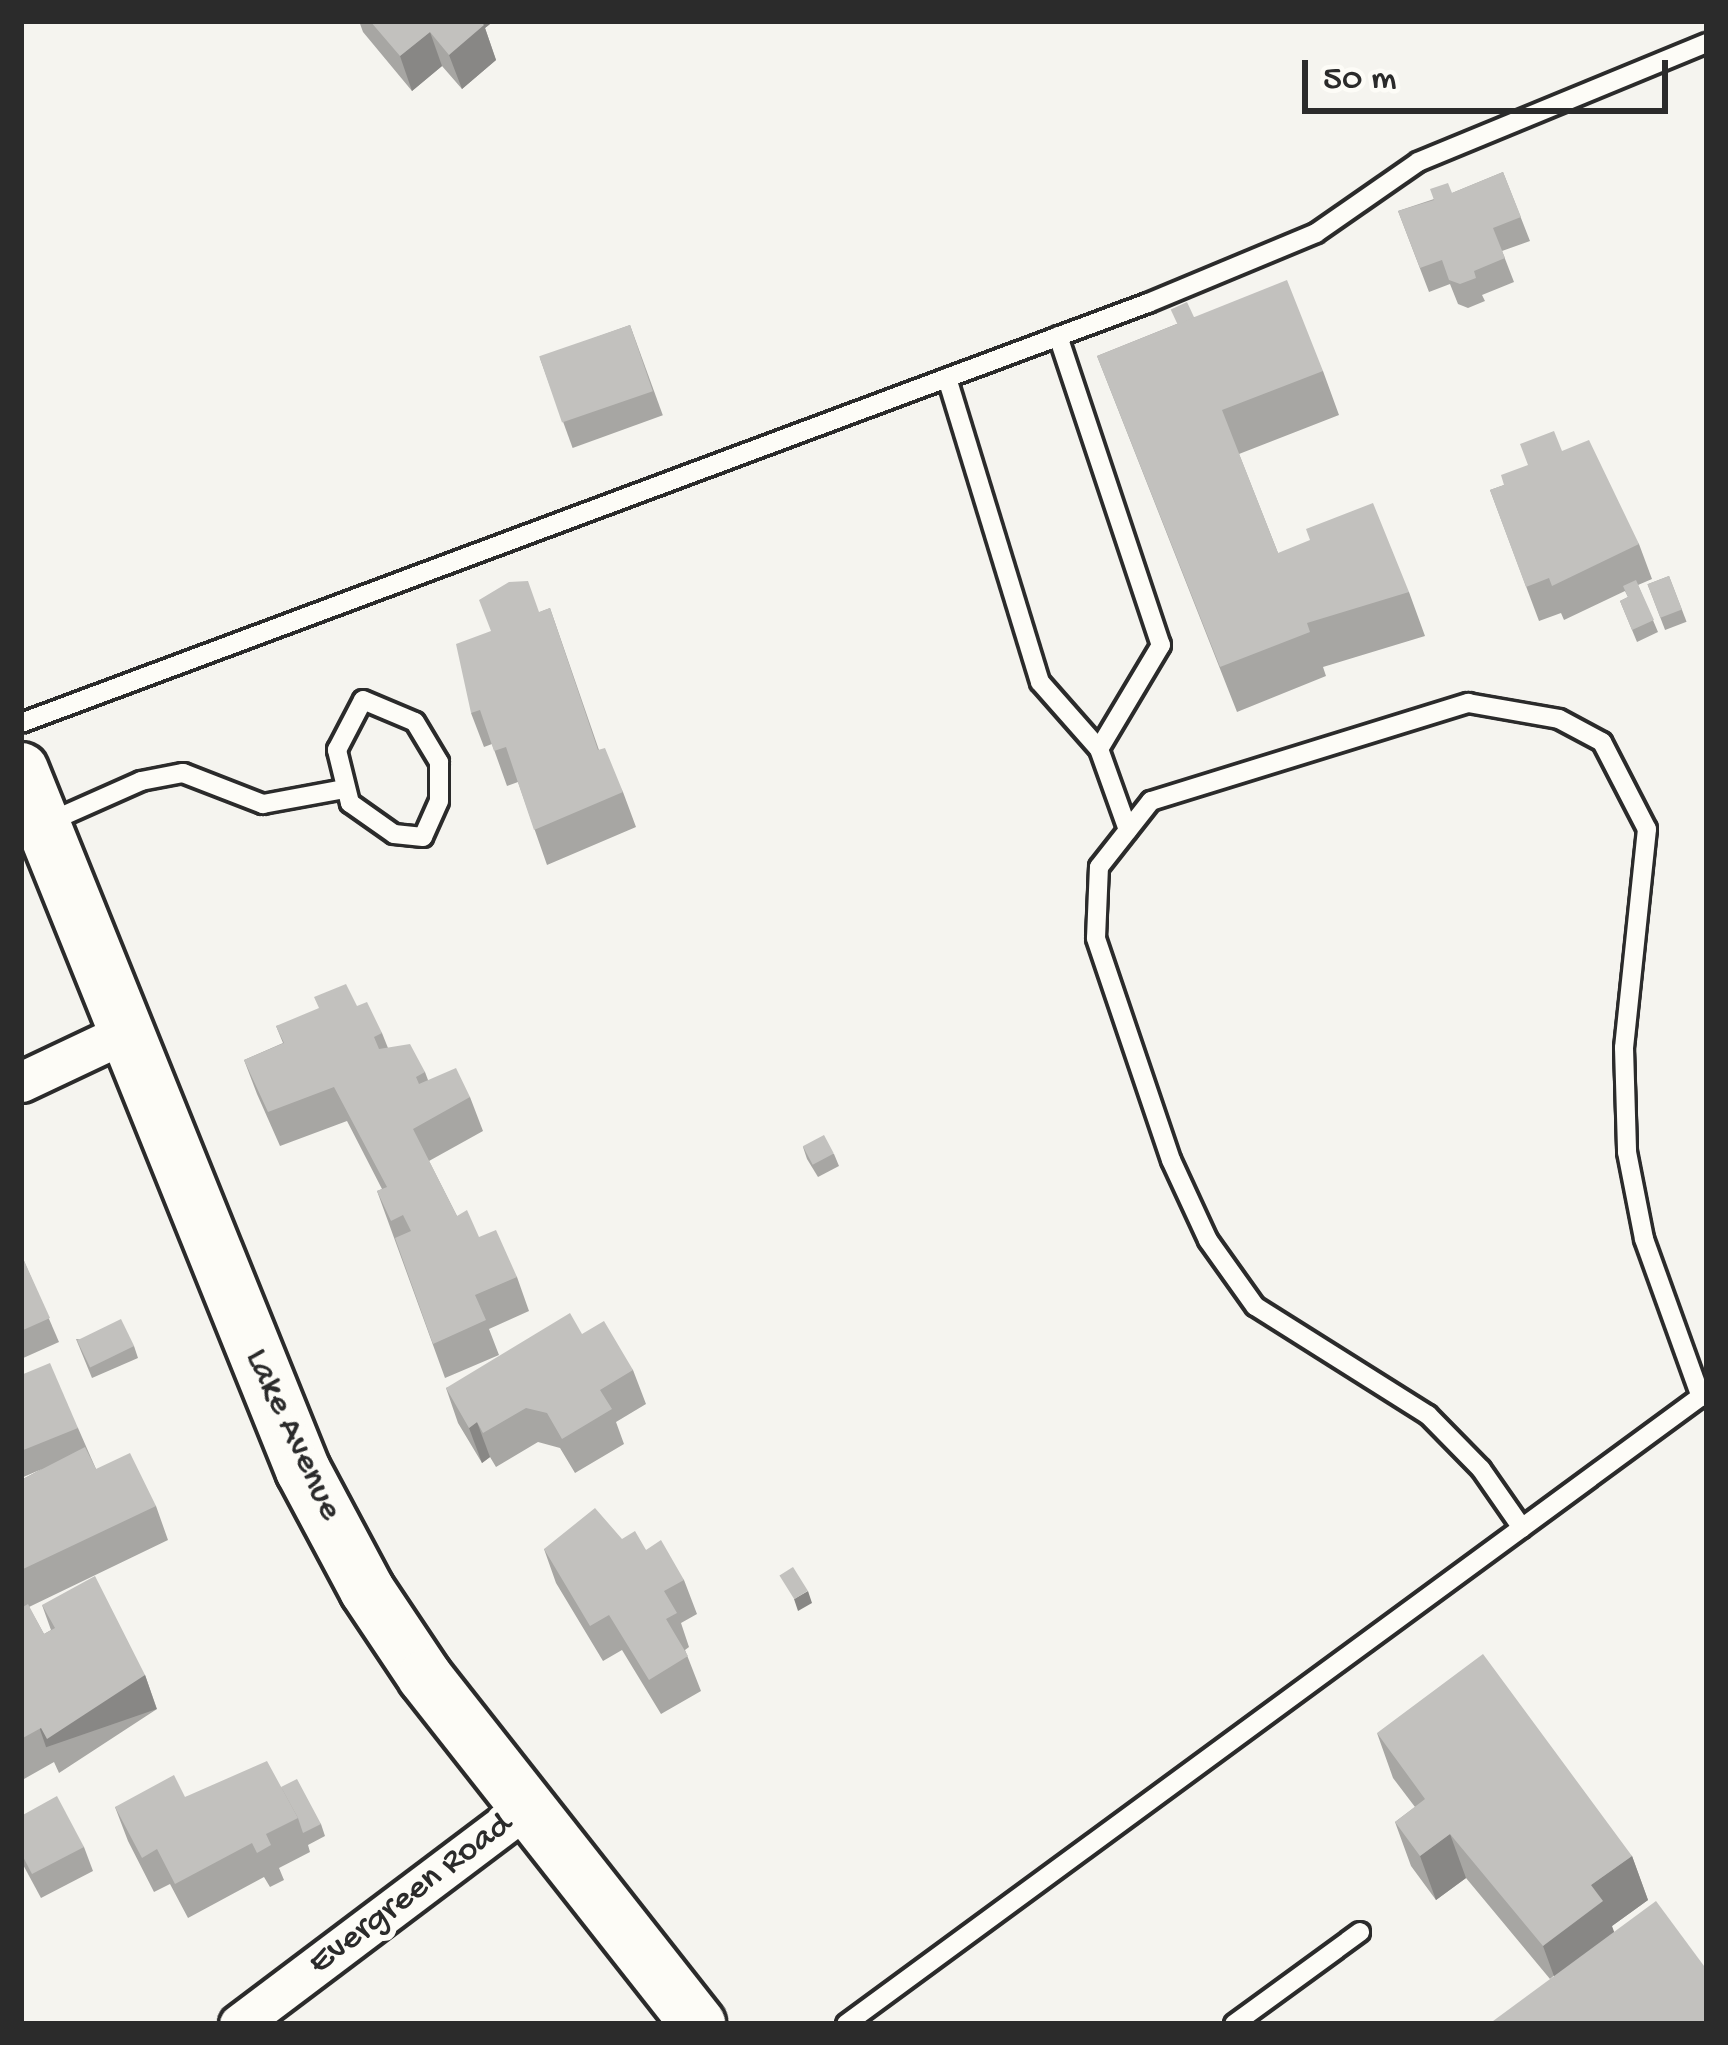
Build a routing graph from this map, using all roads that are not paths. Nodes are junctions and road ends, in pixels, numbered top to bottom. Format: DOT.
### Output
graph roads {
  1 [pos="1707,43"];
  2 [pos="1058,336"];
  3 [pos="947,378"];
  4 [pos="21,723"];
  5 [pos="1099,749"];
  6 [pos="21,770"];
  7 [pos="344,789"];
  8 [pos="43,824"];
  9 [pos="1128,830"];
  10 [pos="128,1032"];
  11 [pos="21,1082"];
  12 [pos="1704,1395"];
  13 [pos="1522,1528"];
  14 [pos="526,1808"];
  15 [pos="1360,1932"];
  16 [pos="1261,2016"];
  17 [pos="239,2024"];
  18 [pos="698,2024"];
  19 [pos="846,2024"];
  20 [pos="1234,2024"];
  1 -- 2 [label="lane"];
  2 -- 3 [label="lane"];
  2 -- 5 [label="lane"];
  3 -- 4 [label="lane"];
  3 -- 5 [label="lane"];
  5 -- 9 [label="lane"];
  6 -- 8 [label="main road, Lake Avenue"];
  7 -- 7 [label="lane"];
  7 -- 8 [label="lane"];
  8 -- 10 [label="main road, Lake Avenue"];
  9 -- 12 [label="lane"];
  9 -- 13 [label="lane"];
  10 -- 11 [label="street"];
  10 -- 14 [label="main road, Lake Avenue"];
  12 -- 13 [label="lane"];
  13 -- 19 [label="lane"];
  14 -- 17 [label="street, Evergreen Road"];
  14 -- 18 [label="main road, Lake Avenue"];
  15 -- 16 [label="lane"];
  16 -- 20 [label="lane"];
}
